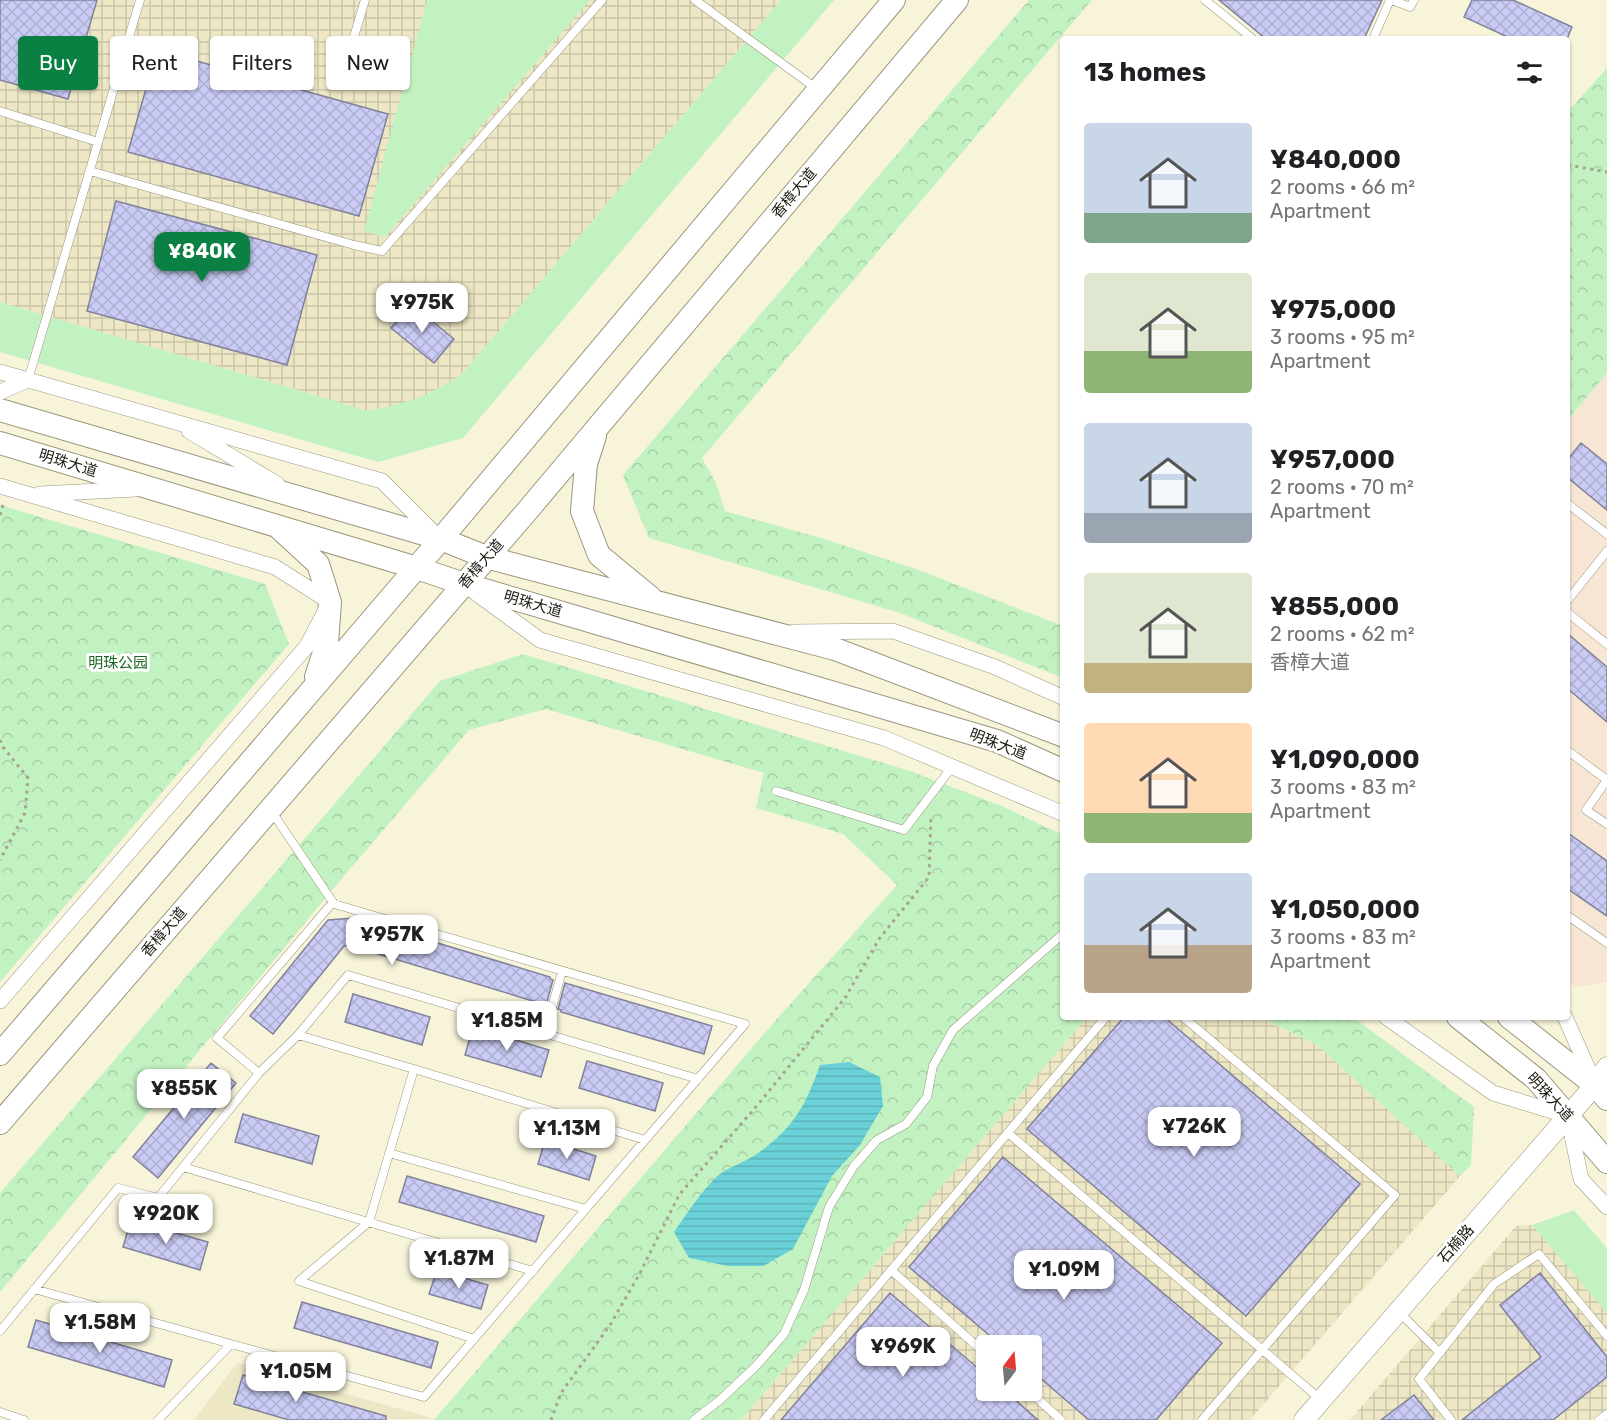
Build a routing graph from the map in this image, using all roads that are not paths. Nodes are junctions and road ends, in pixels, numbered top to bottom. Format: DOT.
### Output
graph roads {
  1 [pos="140,0"];
  2 [pos="365,0"];
  3 [pos="602,0"];
  4 [pos="695,0"];
  5 [pos="894,0"];
  6 [pos="957,0"];
  7 [pos="1205,0"];
  8 [pos="1391,0"];
  9 [pos="1414,0"];
  10 [pos="354,36"];
  11 [pos="1249,36"];
  12 [pos="1374,36"];
  13 [pos="818,90"];
  14 [pos="0,111"];
  15 [pos="98,142"];
  16 [pos="90,171"];
  17 [pos="0,372"];
  18 [pos="28,380"];
  19 [pos="0,392"];
  20 [pos="0,410"];
  21 [pos="173,421"];
  22 [pos="599,425"];
  23 [pos="0,443"];
  24 [pos="0,486"];
  25 [pos="152,488"];
  26 [pos="28,494"];
  27 [pos="300,498"];
  28 [pos="1570,506"];
  29 [pos="277,526"];
  30 [pos="1607,534"];
  31 [pos="441,540"];
  32 [pos="1607,551"];
  33 [pos="486,557"];
  34 [pos="417,568"];
  35 [pos="464,584"];
  36 [pos="1570,597"];
  37 [pos="330,602"];
  38 [pos="655,602"];
  39 [pos="1570,615"];
  40 [pos="770,632"];
  41 [pos="1607,645"];
  42 [pos="312,688"];
  43 [pos="1060,696"];
  44 [pos="1060,734"];
  45 [pos="1570,752"];
  46 [pos="952,767"];
  47 [pos="1060,769"];
  48 [pos="1607,780"];
  49 [pos="776,791"];
  50 [pos="270,809"];
  51 [pos="1060,812"];
  52 [pos="1607,824"];
  53 [pos="333,902"];
  54 [pos="1570,917"];
  55 [pos="1060,936"];
  56 [pos="1607,943"];
  57 [pos="562,971"];
  58 [pos="0,1001"];
  59 [pos="1103,1020"];
  60 [pos="1187,1020"];
  61 [pos="1390,1020"];
  62 [pos="1462,1020"];
  63 [pos="1513,1020"];
  64 [pos="1567,1020"];
  65 [pos="544,1033"];
  66 [pos="298,1035"];
  67 [pos="0,1054"];
  68 [pos="414,1070"];
  69 [pos="259,1073"];
  70 [pos="698,1079"];
  71 [pos="1604,1085"];
  72 [pos="1568,1116"];
  73 [pos="0,1124"];
  74 [pos="1008,1133"];
  75 [pos="645,1140"];
  76 [pos="389,1153"];
  77 [pos="1607,1162"];
  78 [pos="183,1167"];
  79 [pos="1607,1207"];
  80 [pos="586,1209"];
  81 [pos="369,1222"];
  82 [pos="533,1270"];
  83 [pos="891,1270"];
  84 [pos="34,1289"];
  85 [pos="1398,1311"];
  86 [pos="0,1331"];
  87 [pos="1607,1336"];
  88 [pos="474,1339"];
  89 [pos="231,1344"];
  90 [pos="976,1345"];
  91 [pos="1263,1351"];
  92 [pos="1440,1353"];
  93 [pos="1321,1400"];
  94 [pos="1040,1401"];
  95 [pos="0,1412"];
  96 [pos="1607,1414"];
  97 [pos="24,1420"];
  98 [pos="158,1420"];
  99 [pos="694,1420"];
  100 [pos="764,1420"];
  101 [pos="1061,1420"];
  102 [pos="1202,1420"];
  103 [pos="1304,1420"];
  104 [pos="1451,1420"];
  105 [pos="1599,1420"];
  1 -- 15 [label="lane"];
  2 -- 10 [label="lane"];
  3 -- 16 [label="lane"];
  4 -- 13 [label="lane"];
  5 -- 13 [label="main road"];
  6 -- 22 [label="main road, 香樟大道"];
  7 -- 11 [label="lane"];
  8 -- 9 [label="lane"];
  8 -- 12 [label="lane"];
  13 -- 31 [label="main road"];
  14 -- 15 [label="lane"];
  15 -- 16 [label="lane"];
  16 -- 18 [label="lane"];
  17 -- 18 [label="street"];
  18 -- 19 [label="street"];
  18 -- 21 [label="street"];
  20 -- 27 [label="main road, 明珠大道"];
  21 -- 27 [label="street"];
  21 -- 31 [label="street"];
  22 -- 33 [label="main road, 香樟大道"];
  22 -- 38 [label="main road"];
  23 -- 25 [label="main road, 明珠大道"];
  24 -- 26 [label="street"];
  25 -- 26 [label="street"];
  25 -- 29 [label="main road, 明珠大道"];
  26 -- 37 [label="street"];
  27 -- 31 [label="main road, 明珠大道"];
  28 -- 30 [label="lane"];
  29 -- 34 [label="main road, 明珠大道"];
  29 -- 37 [label="main road"];
  31 -- 33 [label="main road, 明珠大道"];
  31 -- 34 [label="main road"];
  32 -- 36 [label="lane"];
  33 -- 35 [label="main road, 香樟大道"];
  33 -- 38 [label="main road, 明珠大道"];
  34 -- 35 [label="main road, 明珠大道"];
  34 -- 42 [label="main road"];
  35 -- 46 [label="street"];
  35 -- 47 [label="main road, 明珠大道"];
  35 -- 50 [label="main road, 香樟大道"];
  37 -- 42 [label="main road"];
  37 -- 58 [label="street"];
  38 -- 40 [label="main road, 明珠大道"];
  39 -- 41 [label="lane"];
  40 -- 43 [label="street"];
  40 -- 44 [label="main road, 明珠大道"];
  42 -- 67 [label="main road"];
  45 -- 48 [label="lane"];
  46 -- 49 [label="lane"];
  46 -- 51 [label="street"];
  48 -- 52 [label="lane"];
  50 -- 53 [label="lane"];
  50 -- 73 [label="main road, 香樟大道"];
  53 -- 57 [label="lane"];
  53 -- 69 [label="lane"];
  54 -- 56 [label="lane"];
  55 -- 99 [label="lane"];
  57 -- 65 [label="lane"];
  57 -- 70 [label="lane"];
  59 -- 74 [label="lane"];
  60 -- 91 [label="lane"];
  61 -- 72 [label="street"];
  62 -- 72 [label="main road, 明珠大道"];
  63 -- 71 [label="main road"];
  64 -- 71 [label="street"];
  65 -- 66 [label="lane"];
  65 -- 70 [label="lane"];
  66 -- 68 [label="lane"];
  66 -- 69 [label="lane"];
  68 -- 75 [label="lane"];
  68 -- 76 [label="lane"];
  69 -- 78 [label="lane"];
  70 -- 75 [label="lane"];
  71 -- 72 [label="street, 石楠路"];
  72 -- 77 [label="main road, 明珠大道"];
  72 -- 79 [label="street"];
  72 -- 85 [label="street, 石楠路"];
  74 -- 83 [label="lane"];
  74 -- 91 [label="lane"];
  75 -- 80 [label="lane"];
  76 -- 80 [label="lane"];
  76 -- 81 [label="lane"];
  78 -- 81 [label="lane"];
  78 -- 84 [label="lane"];
  80 -- 82 [label="lane"];
  81 -- 82 [label="lane"];
  81 -- 88 [label="lane"];
  82 -- 88 [label="lane"];
  83 -- 90 [label="lane"];
  83 -- 100 [label="lane"];
  84 -- 86 [label="lane"];
  84 -- 89 [label="lane"];
  85 -- 92 [label="lane"];
  85 -- 93 [label="street, 石楠路"];
  87 -- 92 [label="lane"];
  88 -- 89 [label="lane"];
  89 -- 98 [label="lane"];
  91 -- 93 [label="lane"];
  91 -- 102 [label="lane"];
  92 -- 104 [label="lane"];
  93 -- 103 [label="street, 石楠路"];
  94 -- 101 [label="lane"];
  95 -- 97 [label="lane"];
  96 -- 105 [label="lane"];
}
